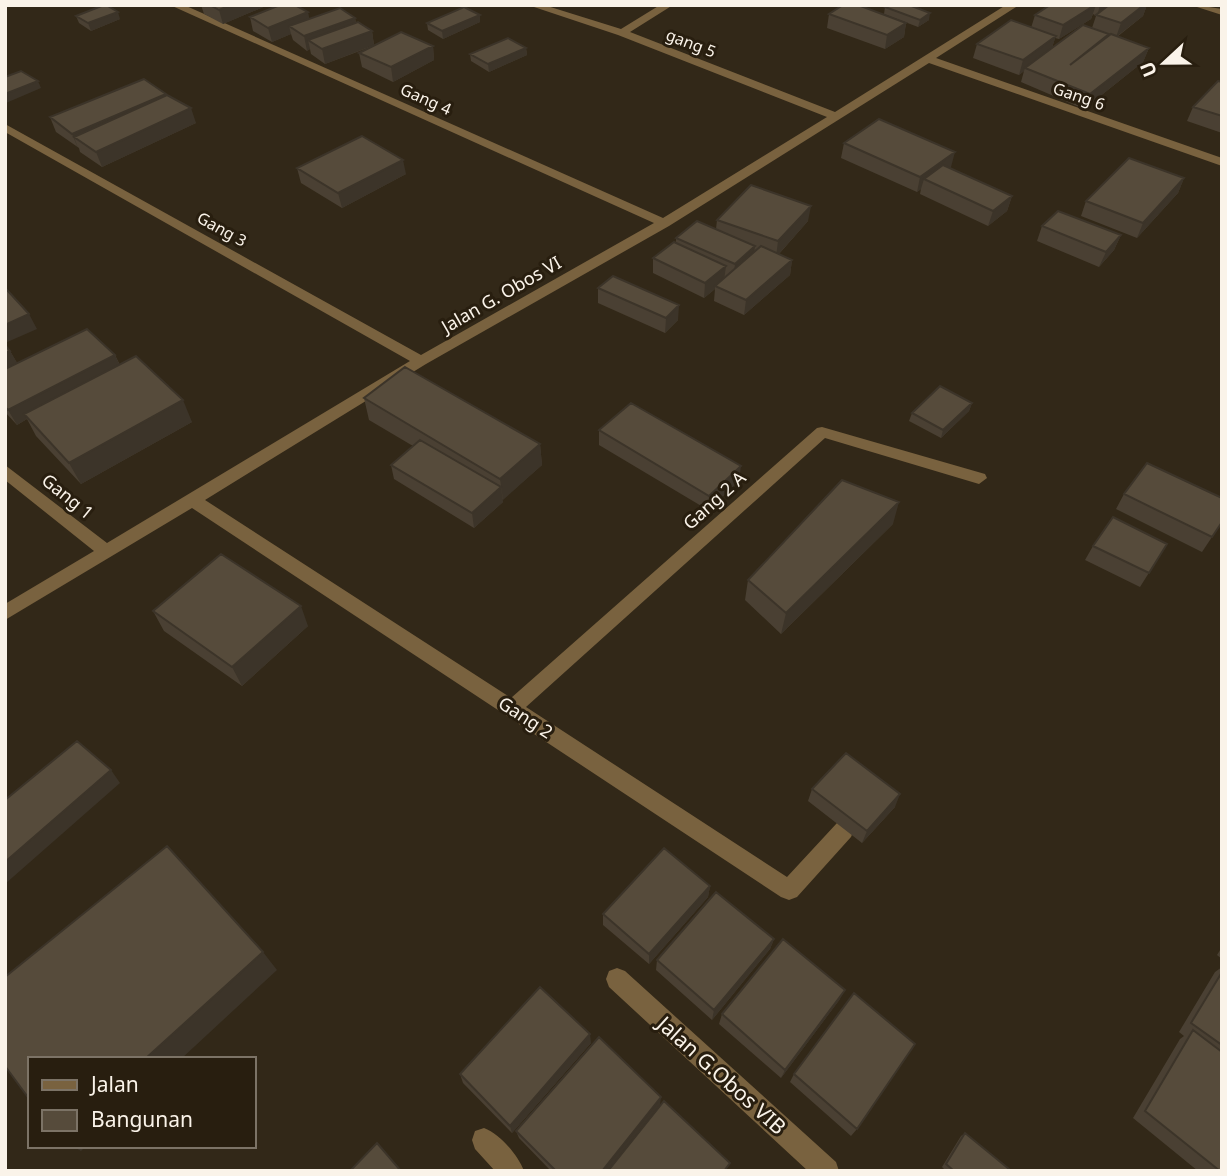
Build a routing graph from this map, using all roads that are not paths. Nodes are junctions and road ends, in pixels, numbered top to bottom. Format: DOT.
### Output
graph roads {
  1 [pos="176,5"];
  2 [pos="533,5"];
  3 [pos="668,5"];
  4 [pos="1014,5"];
  5 [pos="1201,5"];
  6 [pos="1222,12"];
  7 [pos="622,33"];
  8 [pos="926,58"];
  9 [pos="835,117"];
  10 [pos="5,127"];
  11 [pos="1222,162"];
  12 [pos="664,222"];
  13 [pos="421,361"];
  14 [pos="5,471"];
  15 [pos="979,478"];
  16 [pos="193,500"];
  17 [pos="106,551"];
  18 [pos="5,613"];
  19 [pos="512,709"];
  20 [pos="845,830"];
  21 [pos="617,979"];
  22 [pos="484,1140"];
  23 [pos="512,1171"];
  24 [pos="827,1171"];
  1 -- 12 [label="street, Gang 4"];
  2 -- 7 [label="street, gang 5"];
  3 -- 7 [label="street"];
  4 -- 8 [label="street, Jalan G. Obos VI"];
  5 -- 6 [label="street"];
  7 -- 9 [label="street, gang 5"];
  8 -- 9 [label="street, Jalan G. Obos VI"];
  8 -- 11 [label="street, Gang 6"];
  9 -- 12 [label="street, Jalan G. Obos VI"];
  10 -- 13 [label="street, Gang 3"];
  12 -- 13 [label="street, Jalan G. Obos VI"];
  13 -- 16 [label="street, Jalan G. Obos VI"];
  14 -- 17 [label="street, Gang 1"];
  15 -- 19 [label="street, Gang 2 A"];
  16 -- 17 [label="street, Jalan G. Obos VI"];
  16 -- 19 [label="street, Gang 2"];
  17 -- 18 [label="street, Jalan G. Obos VI"];
  19 -- 20 [label="street, Gang 2"];
  21 -- 24 [label="street, Jalan G.Obos VIB"];
  22 -- 23 [label="street"];
}
